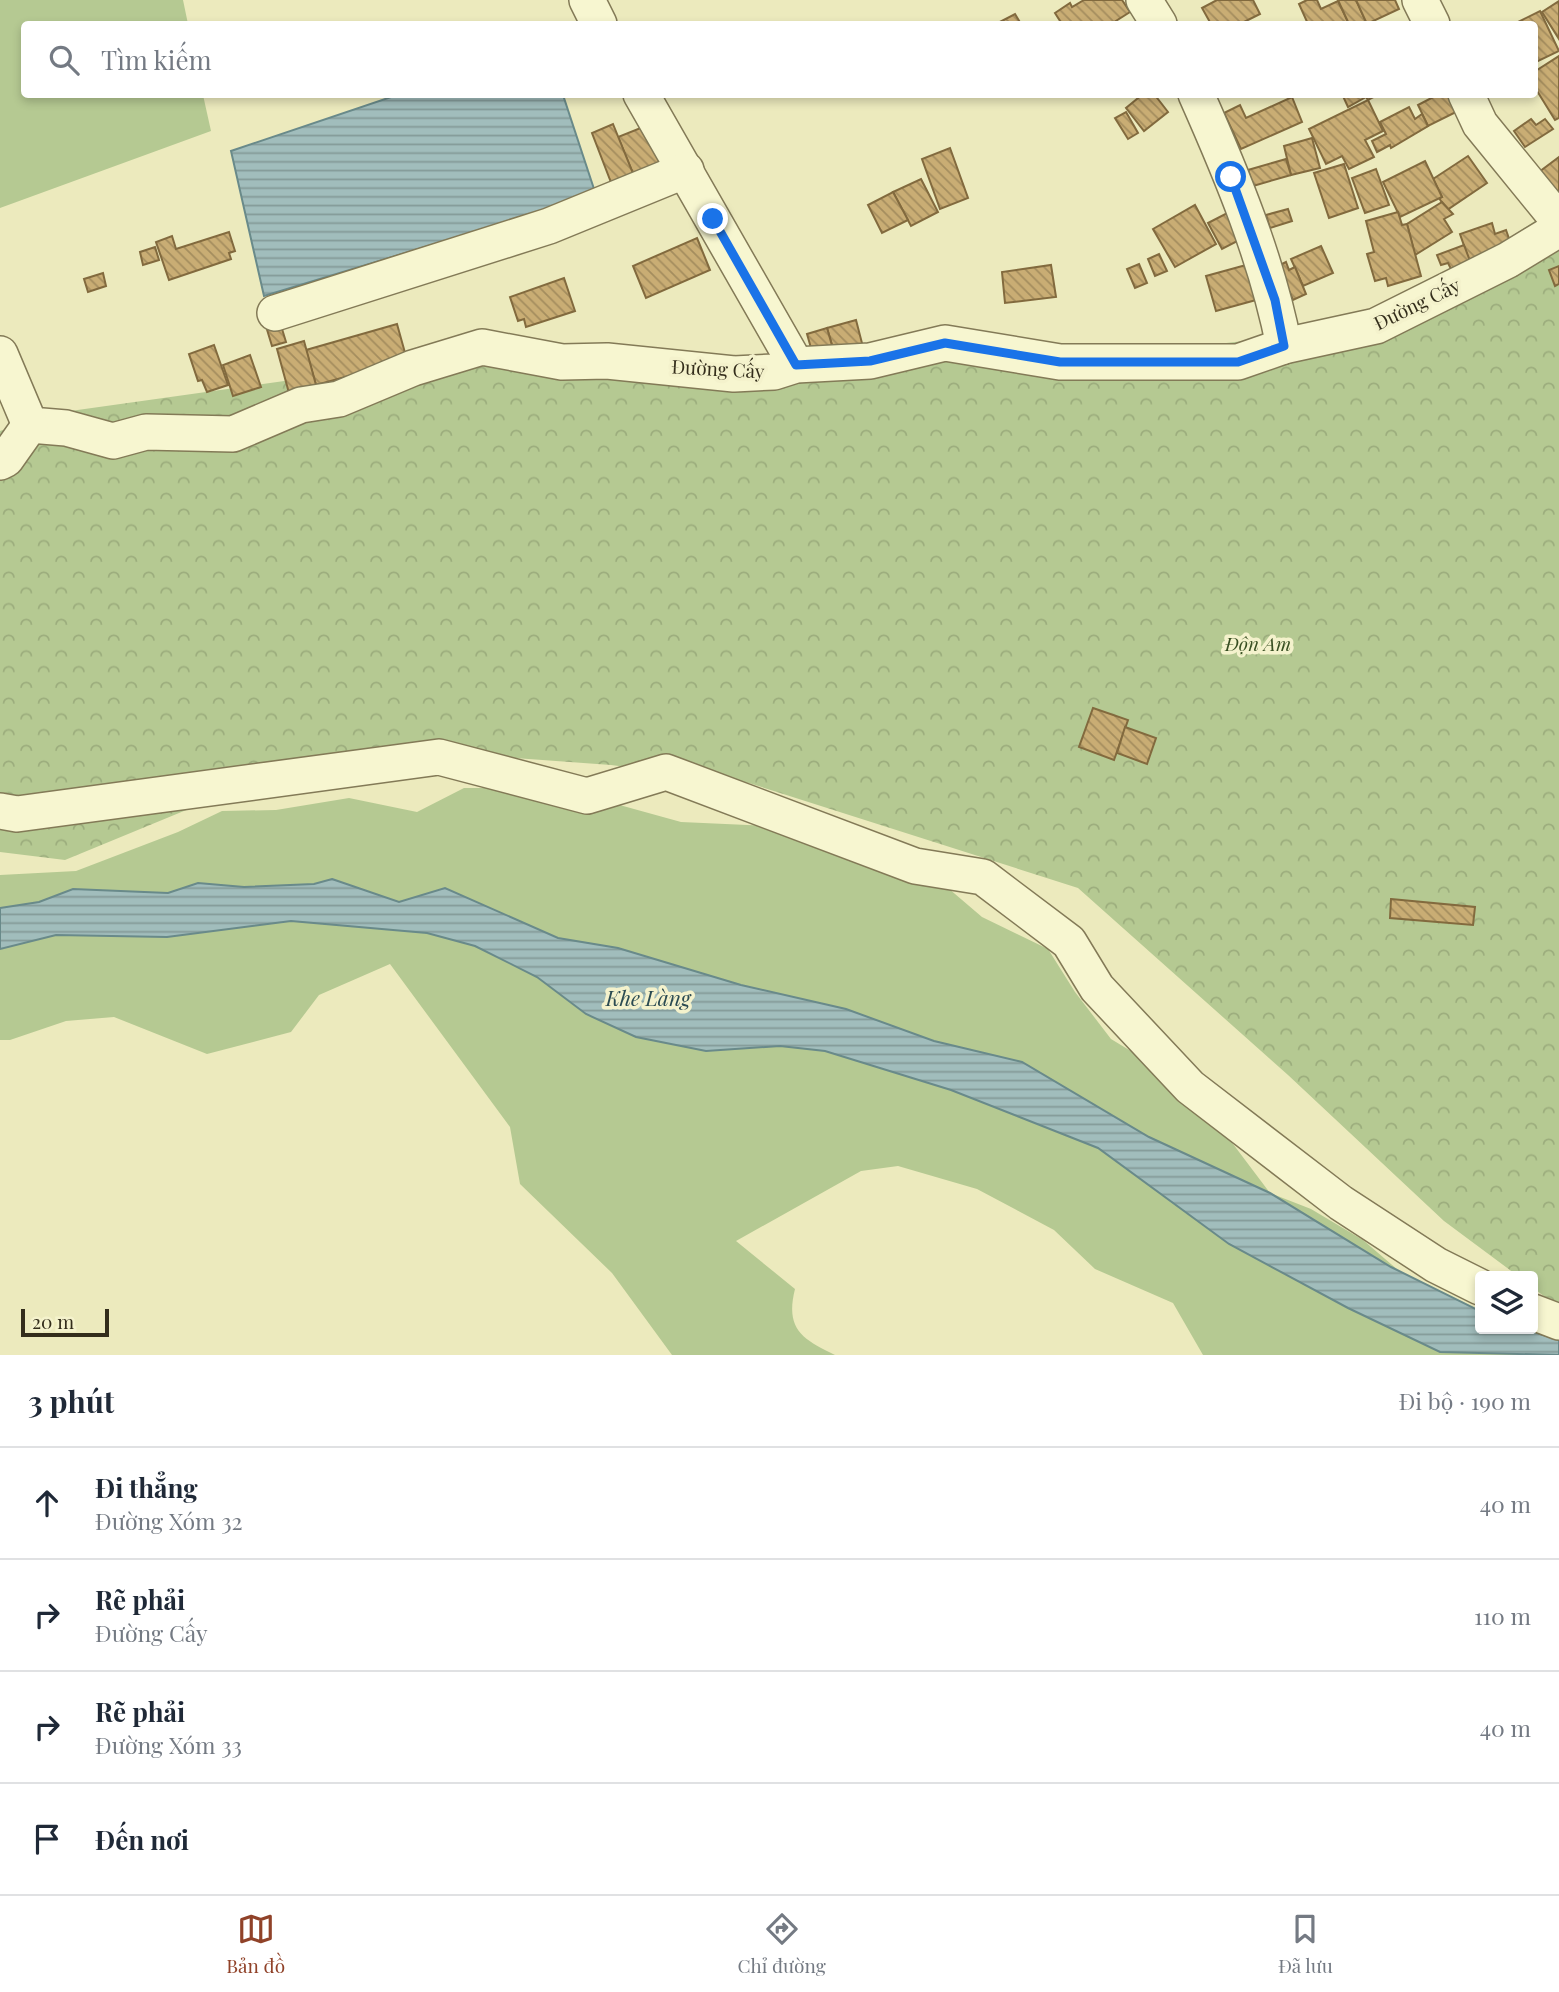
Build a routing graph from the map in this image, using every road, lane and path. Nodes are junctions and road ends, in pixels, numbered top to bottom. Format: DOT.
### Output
graph roads {
  1 [pos="587,0"];
  2 [pos="1144,0"];
  3 [pos="1420,0"];
  4 [pos="598,21"];
  5 [pos="1157,21"];
  6 [pos="1430,21"];
  7 [pos="643,98"];
  8 [pos="1198,98"];
  9 [pos="1468,98"];
  10 [pos="686,170"];
  11 [pos="1559,221"];
  12 [pos="1559,229"];
  13 [pos="275,313"];
  14 [pos="1284,346"];
  15 [pos="0,354"];
  16 [pos="796,365"];
  17 [pos="30,425"];
  18 [pos="0,462"];
  19 [pos="0,811"];
  20 [pos="1475,1284"];
  21 [pos="1538,1314"];
  22 [pos="1559,1322"];
  1 -- 4 [label="street"];
  2 -- 5 [label="street"];
  3 -- 6 [label="street"];
  7 -- 10 [label="street"];
  8 -- 14 [label="street"];
  9 -- 11 [label="street"];
  10 -- 13 [label="street"];
  10 -- 16 [label="street"];
  12 -- 14 [label="street, Đường Cấy"];
  14 -- 16 [label="street, Đường Cấy"];
  15 -- 17 [label="street"];
  16 -- 17 [label="street, Đường Cấy"];
  17 -- 18 [label="street"];
  19 -- 20 [label="street"];
  21 -- 22 [label="street"];
}
